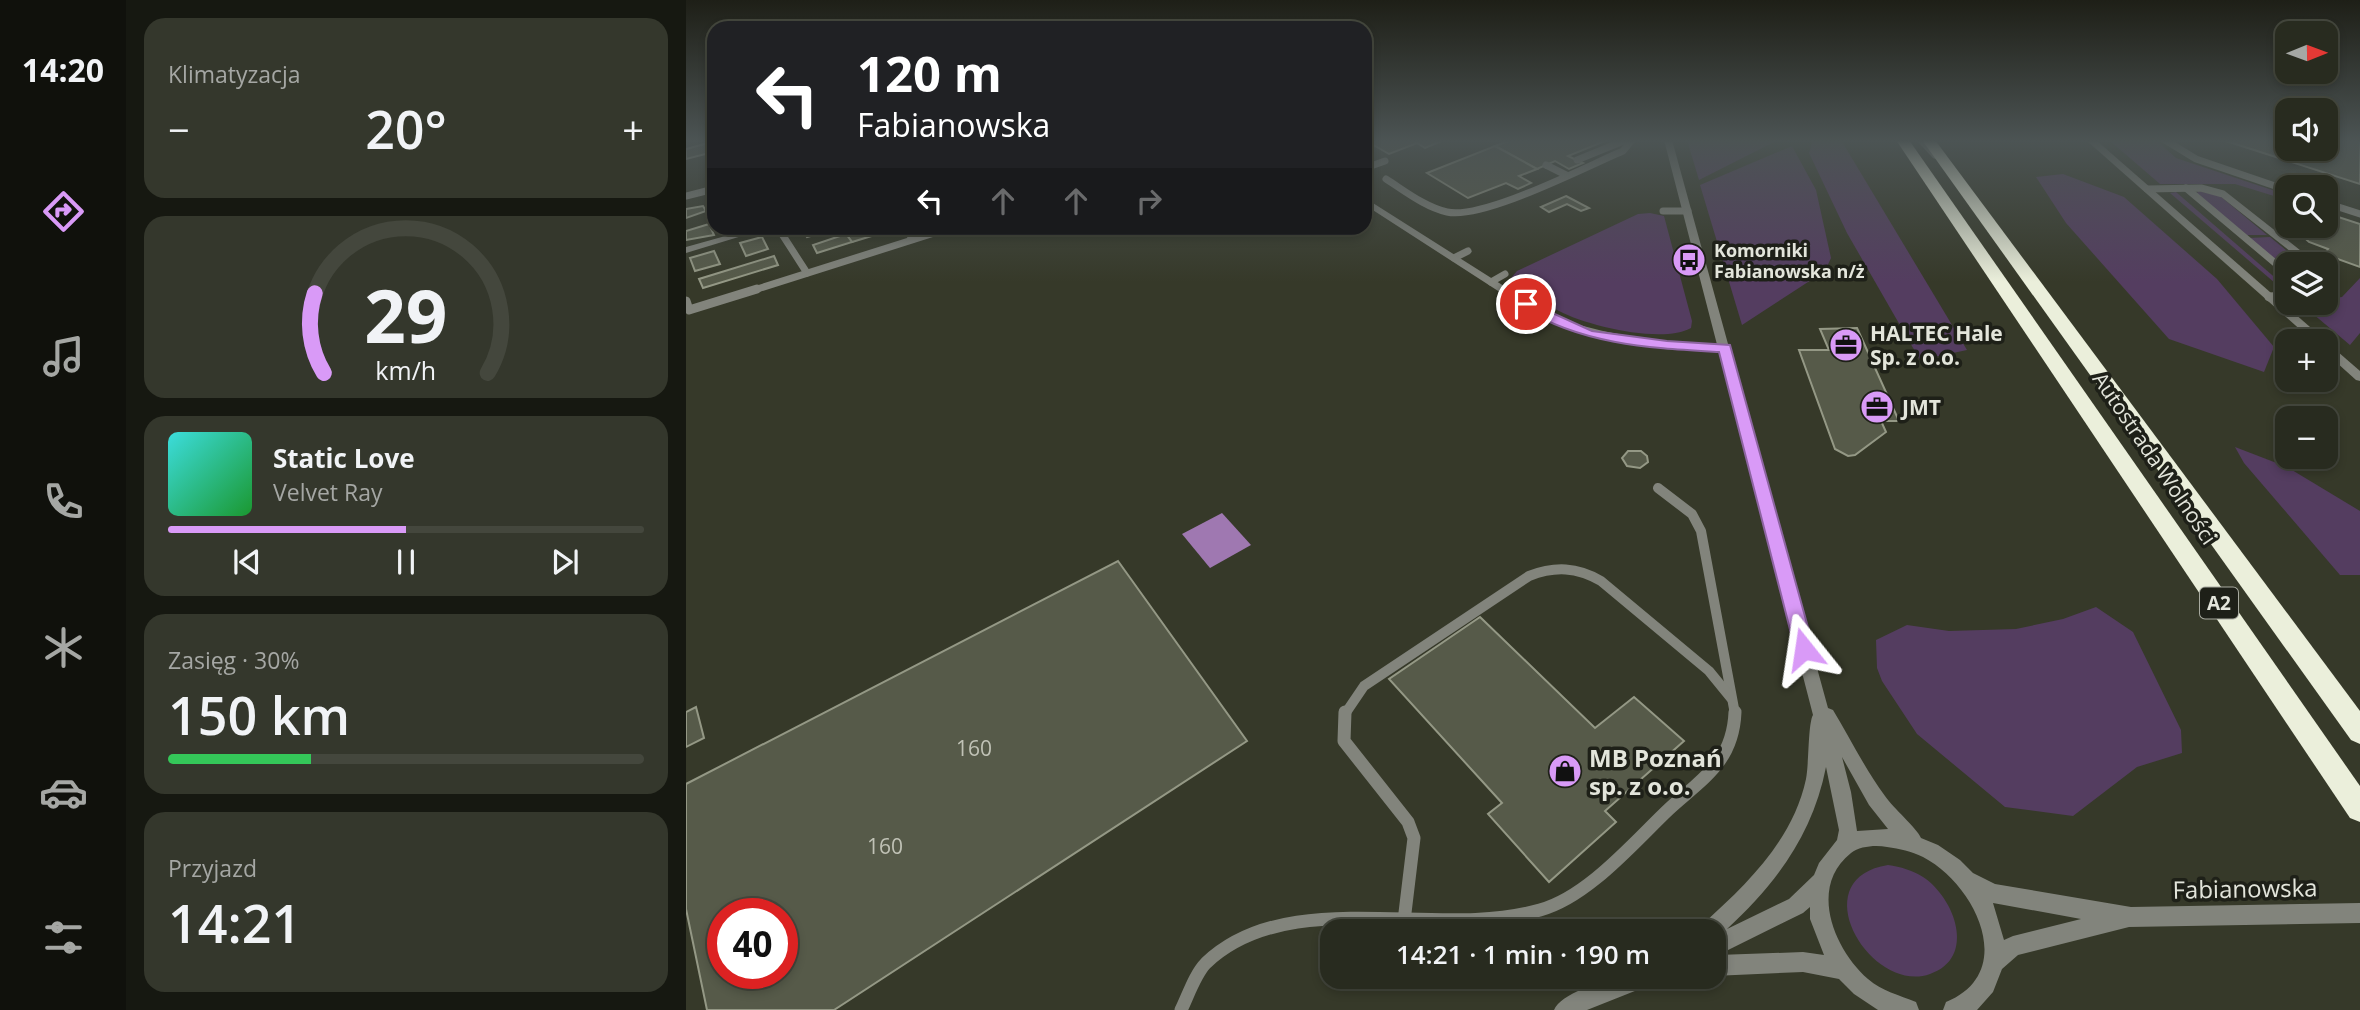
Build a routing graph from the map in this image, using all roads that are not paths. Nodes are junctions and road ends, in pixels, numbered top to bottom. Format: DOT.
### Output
graph roads {
  1 [pos="1399,187"];
  2 [pos="1537,187"];
  3 [pos="1681,187"];
  4 [pos="1934,187"];
  5 [pos="1963,187"];
  6 [pos="2186,188"];
  7 [pos="2147,189"];
  8 [pos="707,191"];
  9 [pos="686,196"];
  10 [pos="1372,205"];
  11 [pos="2338,207"];
  12 [pos="1663,211"];
  13 [pos="1688,211"];
  14 [pos="2360,214"];
  15 [pos="738,235"];
  16 [pos="783,235"];
  17 [pos="910,235"];
  18 [pos="926,235"];
  19 [pos="913,239"];
  20 [pos="686,250"];
  21 [pos="1468,251"];
  22 [pos="2297,252"];
  23 [pos="1454,258"];
  24 [pos="2275,263"];
  25 [pos="807,273"];
  26 [pos="1505,274"];
  27 [pos="1491,282"];
  28 [pos="2269,297"];
  29 [pos="2275,297"];
  30 [pos="687,307"];
  31 [pos="2306,329"];
  32 [pos="1725,348"];
  33 [pos="2338,358"];
  34 [pos="2360,377"];
  35 [pos="1658,488"];
  36 [pos="1818,702"];
  37 [pos="1735,707"];
  38 [pos="2360,732"];
  39 [pos="2360,809"];
  40 [pos="1846,845"];
  41 [pos="1924,846"];
  42 [pos="1966,879"];
  43 [pos="1819,883"];
  44 [pos="2360,913"];
  45 [pos="2131,917"];
  46 [pos="1404,919"];
  47 [pos="1510,919"];
  48 [pos="1724,919"];
  49 [pos="1320,922"];
  50 [pos="1726,941"];
  51 [pos="1994,962"];
  52 [pos="1726,965"];
  53 [pos="1844,969"];
  54 [pos="1613,989"];
  55 [pos="1875,1001"];
  56 [pos="1962,1007"];
  57 [pos="1181,1010"];
  58 [pos="1565,1010"];
  59 [pos="1908,1010"];
  1 -- 2 [label="lane"];
  3 -- 13 [label="street"];
  4 -- 39 [label="highway, Autostrada Wolności / A2"];
  5 -- 38 [label="highway, Autostrada Wolności / A2"];
  6 -- 7 [label="lane"];
  6 -- 22 [label="lane"];
  6 -- 24 [label="lane"];
  7 -- 28 [label="street"];
  8 -- 9 [label="lane"];
  10 -- 23 [label="street"];
  11 -- 14 [label="lane"];
  12 -- 13 [label="lane"];
  13 -- 32 [label="street"];
  15 -- 20 [label="street"];
  16 -- 25 [label="lane"];
  17 -- 19 [label="lane"];
  18 -- 19 [label="lane"];
  19 -- 25 [label="lane"];
  21 -- 23 [label="lane"];
  23 -- 27 [label="street"];
  25 -- 30 [label="lane"];
  26 -- 27 [label="lane"];
  27 -- 32 [label="street"];
  28 -- 29 [label="lane"];
  28 -- 31 [label="street"];
  32 -- 36 [label="street"];
  33 -- 34 [label="street"];
  35 -- 37 [label="lane"];
  36 -- 40 [label="street"];
  36 -- 41 [label="street"];
  36 -- 48 [label="street"];
  37 -- 46 [label="lane"];
  37 -- 47 [label="lane"];
  40 -- 41 [label="street"];
  40 -- 43 [label="street"];
  41 -- 42 [label="street"];
  42 -- 45 [label="street, Fabianowska"];
  42 -- 51 [label="street"];
  43 -- 50 [label="street"];
  43 -- 53 [label="street"];
  44 -- 45 [label="street, Fabianowska"];
  45 -- 51 [label="street, Fabianowska"];
  49 -- 57 [label="lane"];
  51 -- 56 [label="street"];
  52 -- 53 [label="street"];
  53 -- 55 [label="street"];
  54 -- 58 [label="street"];
  55 -- 59 [label="street"];
}
